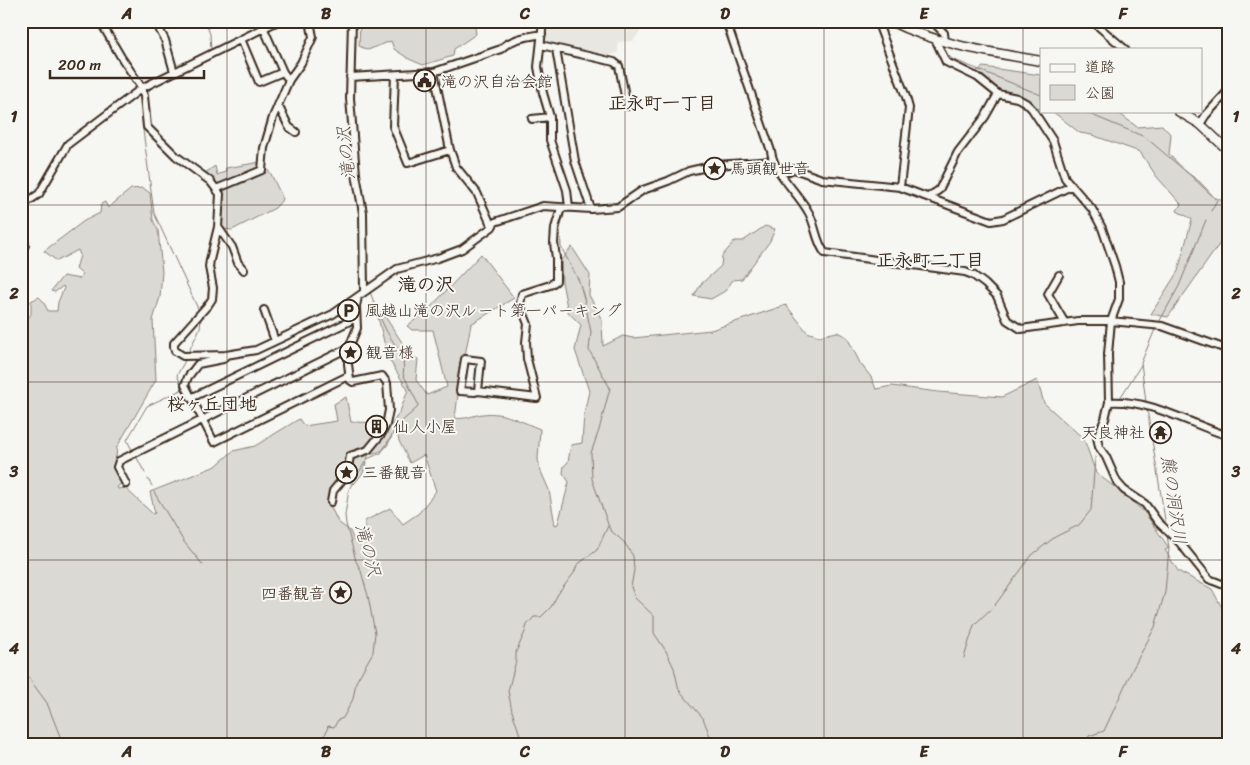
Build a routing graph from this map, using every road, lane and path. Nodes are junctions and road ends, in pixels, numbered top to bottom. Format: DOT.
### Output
graph roads {
  1 [pos="100,21"];
  2 [pos="155,21"];
  3 [pos="278,21"];
  4 [pos="310,21"];
  5 [pos="352,21"];
  6 [pos="543,21"];
  7 [pos="726,21"];
  8 [pos="877,21"];
  9 [pos="890,21"];
  10 [pos="932,21"];
  11 [pos="1092,21"];
  12 [pos="264,29"];
  13 [pos="542,34"];
  14 [pos="241,39"];
  15 [pos="936,41"];
  16 [pos="946,42"];
  17 [pos="541,45"];
  18 [pos="1124,48"];
  19 [pos="556,49"];
  20 [pos="1040,61"];
  21 [pos="174,72"];
  22 [pos="282,72"];
  23 [pos="434,72"];
  24 [pos="396,76"];
  25 [pos="350,77"];
  26 [pos="289,80"];
  27 [pos="142,88"];
  28 [pos="1229,90"];
  29 [pos="998,94"];
  30 [pos="278,105"];
  31 [pos="627,106"];
  32 [pos="1180,112"];
  33 [pos="550,117"];
  34 [pos="532,119"];
  35 [pos="1200,124"];
  36 [pos="296,132"];
  37 [pos="450,150"];
  38 [pos="1229,151"];
  39 [pos="772,161"];
  40 [pos="781,174"];
  41 [pos="1071,186"];
  42 [pos="900,187"];
  43 [pos="216,189"];
  44 [pos="928,197"];
  45 [pos="21,206"];
  46 [pos="569,207"];
  47 [pos="561,208"];
  48 [pos="591,209"];
  49 [pos="218,227"];
  50 [pos="492,227"];
  51 [pos="21,228"];
  52 [pos="21,253"];
  53 [pos="244,270"];
  54 [pos="1059,275"];
  55 [pos="364,291"];
  56 [pos="358,297"];
  57 [pos="264,310"];
  58 [pos="356,318"];
  59 [pos="1111,321"];
  60 [pos="1065,323"];
  61 [pos="275,341"];
  62 [pos="348,350"];
  63 [pos="1229,350"];
  64 [pos="226,354"];
  65 [pos="348,376"];
  66 [pos="478,391"];
  67 [pos="191,398"];
  68 [pos="1109,402"];
  69 [pos="202,421"];
  70 [pos="1229,436"];
  71 [pos="126,484"];
  72 [pos="331,502"];
  73 [pos="1229,584"];
  1 -- 27 [label="street"];
  2 -- 21 [label="street"];
  3 -- 12 [label="street"];
  4 -- 26 [label="street"];
  5 -- 25 [label="street"];
  6 -- 13 [label="street"];
  7 -- 39 [label="street"];
  8 -- 42 [label="street"];
  9 -- 15 [label="main road"];
  10 -- 16 [label="street"];
  11 -- 18 [label="street"];
  12 -- 14 [label="street"];
  12 -- 22 [label="street"];
  13 -- 17 [label="street"];
  13 -- 23 [label="street"];
  14 -- 21 [label="street"];
  14 -- 22 [label="street"];
  15 -- 16 [label="main road"];
  15 -- 29 [label="street"];
  16 -- 20 [label="main road"];
  17 -- 19 [label="street"];
  17 -- 33 [label="street"];
  19 -- 31 [label="street"];
  19 -- 48 [label="street"];
  21 -- 27 [label="street"];
  22 -- 26 [label="street"];
  23 -- 24 [label="street"];
  23 -- 37 [label="street"];
  24 -- 25 [label="street"];
  24 -- 37 [label="street"];
  25 -- 55 [label="street"];
  26 -- 30 [label="street"];
  27 -- 43 [label="street"];
  27 -- 45 [label="street"];
  28 -- 35 [label="street"];
  29 -- 41 [label="street"];
  29 -- 44 [label="street"];
  30 -- 36 [label="street"];
  30 -- 43 [label="street"];
  32 -- 35 [label="main road"];
  33 -- 34 [label="street"];
  33 -- 46 [label="street"];
  35 -- 38 [label="main road"];
  37 -- 50 [label="street"];
  39 -- 40 [label="street"];
  39 -- 48 [label="street"];
  40 -- 42 [label="street"];
  40 -- 60 [label="street"];
  41 -- 44 [label="street"];
  41 -- 59 [label="street"];
  42 -- 44 [label="street"];
  43 -- 49 [label="street"];
  46 -- 47 [label="street"];
  46 -- 48 [label="street"];
  47 -- 50 [label="street"];
  47 -- 66 [label="street"];
  49 -- 53 [label="street"];
  49 -- 64 [label="street"];
  50 -- 55 [label="street"];
  51 -- 52 [label="street"];
  54 -- 60 [label="street"];
  55 -- 56 [label="street"];
  56 -- 58 [label="street"];
  56 -- 61 [label="street"];
  57 -- 61 [label="street"];
  58 -- 62 [label="street"];
  58 -- 67 [label="street"];
  59 -- 60 [label="street"];
  59 -- 63 [label="street"];
  59 -- 68 [label="street"];
  61 -- 64 [label="street"];
  62 -- 65 [label="street"];
  62 -- 69 [label="street"];
  64 -- 67 [label="street"];
  65 -- 69 [label="street"];
  65 -- 72 [label="street"];
  66 -- 66 [label="street"];
  67 -- 69 [label="street"];
  68 -- 70 [label="street"];
  68 -- 73 [label="street"];
  69 -- 71 [label="street"];
}
